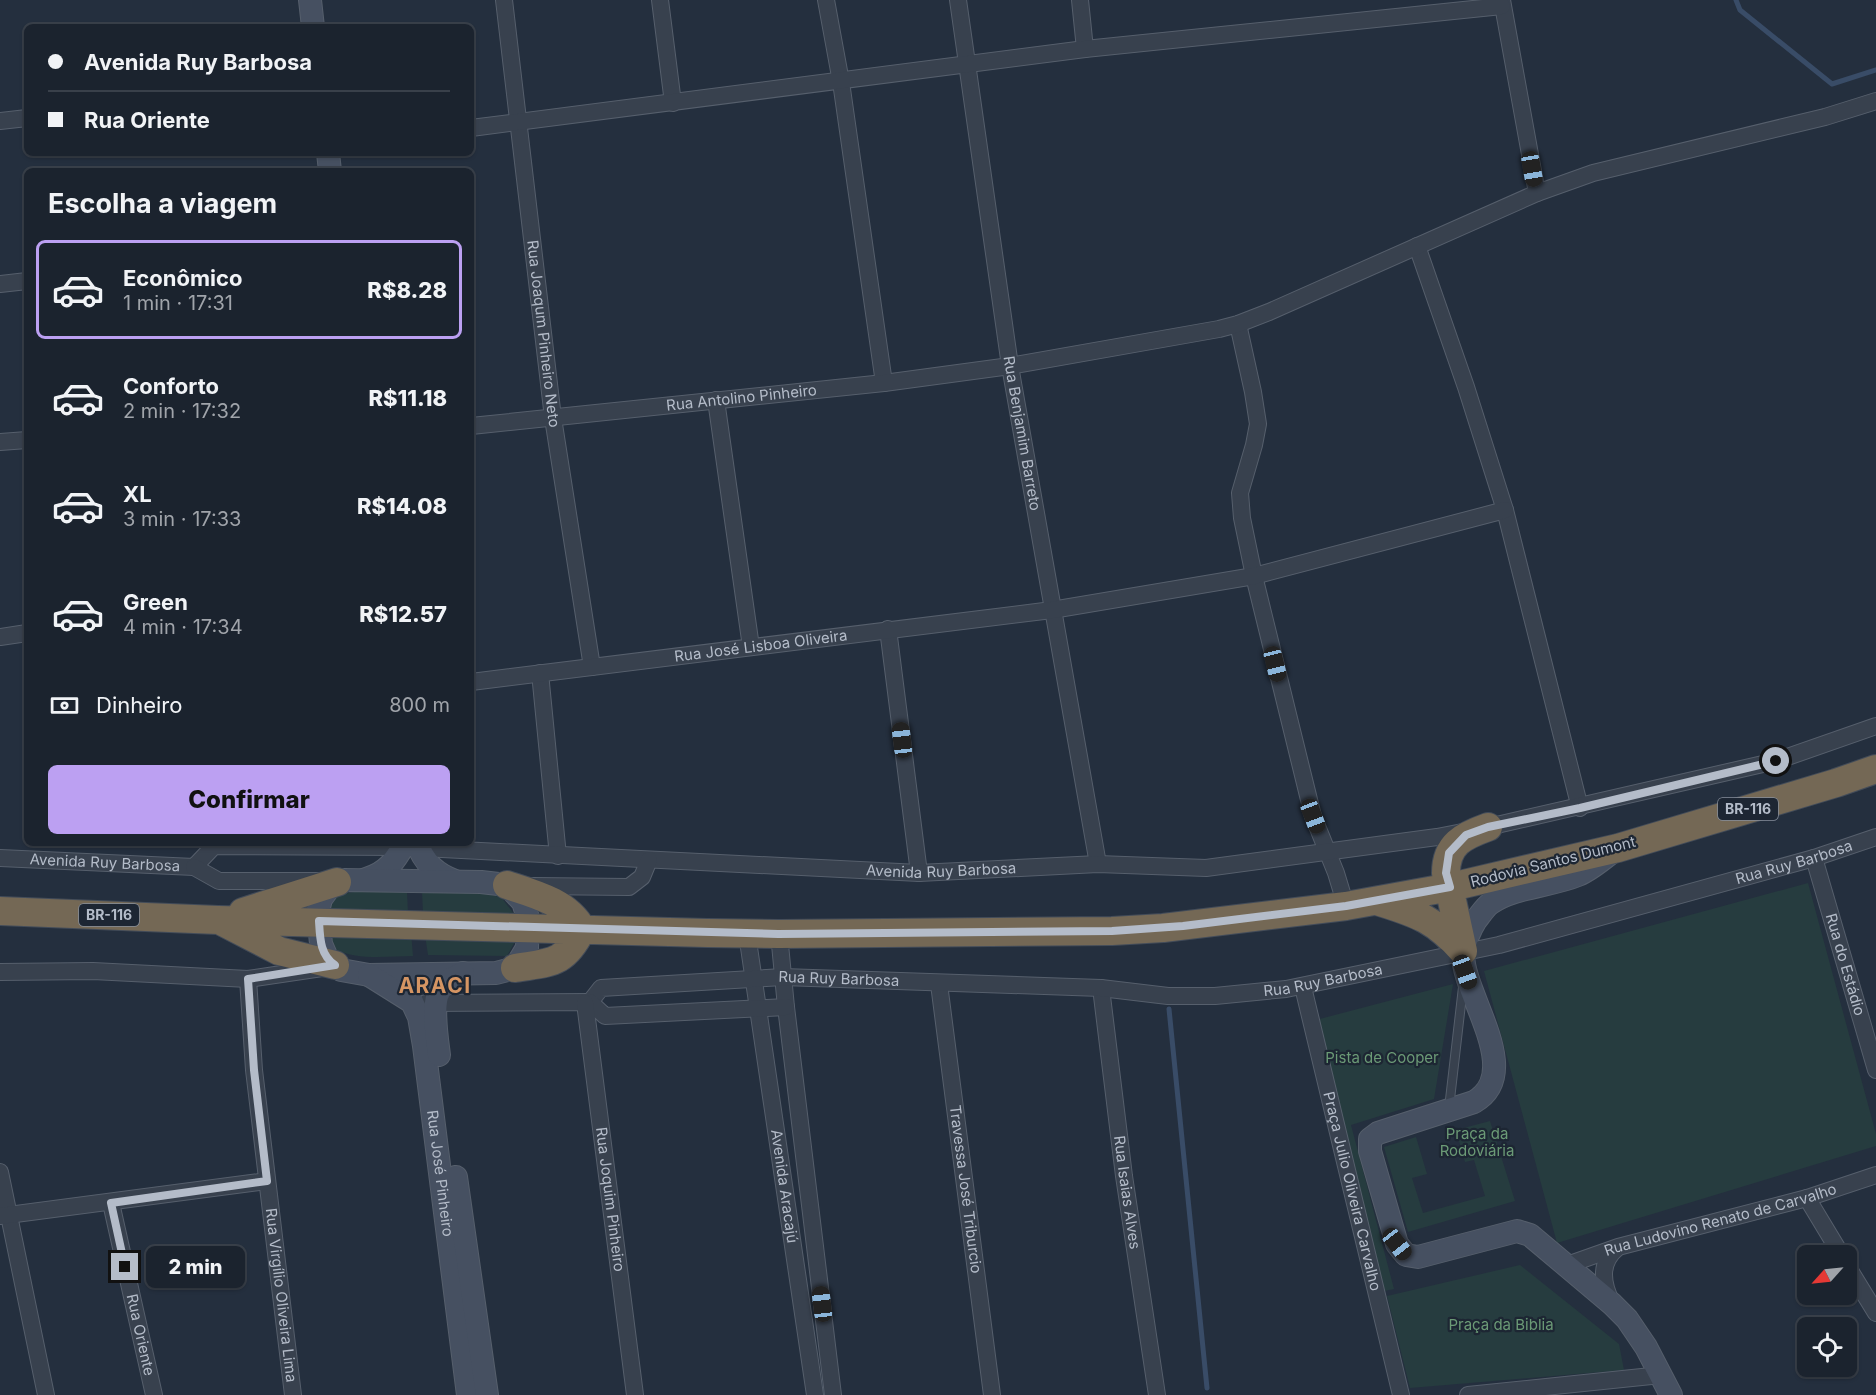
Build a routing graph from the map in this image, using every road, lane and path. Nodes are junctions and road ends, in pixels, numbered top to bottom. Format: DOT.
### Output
graph roads {
  1 [pos="310,0"];
  2 [pos="504,0"];
  3 [pos="662,0"];
  4 [pos="826,0"];
  5 [pos="958,0"];
  6 [pos="1080,0"];
  7 [pos="1502,3"];
  8 [pos="313,24"];
  9 [pos="1085,49"];
  10 [pos="966,63"];
  11 [pos="841,82"];
  12 [pos="1875,103"];
  13 [pos="673,104"];
  14 [pos="24,118"];
  15 [pos="0,121"];
  16 [pos="520,123"];
  17 [pos="474,128"];
  18 [pos="1537,192"];
  19 [pos="1417,246"];
  20 [pos="24,281"];
  21 [pos="0,284"];
  22 [pos="1238,324"];
  23 [pos="1010,366"];
  24 [pos="884,383"];
  25 [pos="716,400"];
  26 [pos="553,418"];
  27 [pos="474,426"];
  28 [pos="24,440"];
  29 [pos="0,442"];
  30 [pos="1505,510"];
  31 [pos="1254,576"];
  32 [pos="1052,610"];
  33 [pos="888,629"];
  34 [pos="24,633"];
  35 [pos="0,637"];
  36 [pos="751,647"];
  37 [pos="592,667"];
  38 [pos="540,672"];
  39 [pos="474,682"];
  40 [pos="1876,726"];
  41 [pos="1876,769"];
  42 [pos="1580,808"];
  43 [pos="1488,827"];
  44 [pos="1876,837"];
  45 [pos="214,846"];
  46 [pos="410,846"];
  47 [pos="412,846"];
  48 [pos="424,846"];
  49 [pos="1618,848"];
  50 [pos="1327,853"];
  51 [pos="558,856"];
  52 [pos="0,858"];
  53 [pos="1815,858"];
  54 [pos="649,860"];
  55 [pos="1098,864"];
  56 [pos="194,867"];
  57 [pos="919,873"];
  58 [pos="348,881"];
  59 [pos="456,881"];
  60 [pos="507,885"];
  61 [pos="1450,887"];
  62 [pos="1378,901"];
  63 [pos="1346,906"];
  64 [pos="0,911"];
  65 [pos="218,920"];
  66 [pos="319,921"];
  67 [pos="528,928"];
  68 [pos="582,929"];
  69 [pos="747,934"];
  70 [pos="778,934"];
  71 [pos="1464,962"];
  72 [pos="335,965"];
  73 [pos="515,968"];
  74 [pos="0,972"];
  75 [pos="463,973"];
  76 [pos="369,975"];
  77 [pos="783,977"];
  78 [pos="753,978"];
  79 [pos="248,979"];
  80 [pos="939,984"];
  81 [pos="1303,987"];
  82 [pos="1101,988"];
  83 [pos="412,1002"];
  84 [pos="588,1002"];
  85 [pos="436,1004"];
  86 [pos="786,1007"];
  87 [pos="758,1009"];
  88 [pos="1876,1070"];
  89 [pos="1449,1111"];
  90 [pos="0,1172"];
  91 [pos="1876,1175"];
  92 [pos="267,1181"];
  93 [pos="1807,1198"];
  94 [pos="111,1203"];
  95 [pos="5,1215"];
  96 [pos="1835,1245"];
  97 [pos="1618,1247"];
  98 [pos="1566,1265"];
  99 [pos="1857,1281"];
  100 [pos="1612,1304"];
  101 [pos="1876,1313"];
  102 [pos="1666,1385"];
  103 [pos="46,1395"];
  104 [pos="154,1395"];
  105 [pos="293,1395"];
  106 [pos="468,1395"];
  107 [pos="487,1395"];
  108 [pos="635,1395"];
  109 [pos="815,1395"];
  110 [pos="833,1395"];
  111 [pos="992,1395"];
  112 [pos="1157,1395"];
  113 [pos="1401,1395"];
  114 [pos="1468,1395"];
  1 -- 8 [label="main road"];
  2 -- 16 [label="street, Rua Joaqum Pinheiro Neto"];
  3 -- 13 [label="street"];
  4 -- 11 [label="street"];
  5 -- 10 [label="street, Rua Benjamim Barreto"];
  6 -- 9 [label="street"];
  7 -- 9 [label="street"];
  7 -- 18 [label="street"];
  9 -- 10 [label="street"];
  10 -- 11 [label="street"];
  10 -- 23 [label="street, Rua Benjamim Barreto"];
  11 -- 13 [label="street"];
  11 -- 24 [label="street"];
  12 -- 18 [label="street, Rua Antolino Pinheiro"];
  13 -- 16 [label="street"];
  14 -- 15 [label="street"];
  16 -- 17 [label="street"];
  16 -- 26 [label="street, Rua Joaqum Pinheiro Neto"];
  18 -- 19 [label="street, Rua Antolino Pinheiro"];
  19 -- 22 [label="street, Rua Antolino Pinheiro"];
  19 -- 30 [label="street"];
  20 -- 21 [label="street"];
  22 -- 23 [label="street, Rua Antolino Pinheiro"];
  22 -- 31 [label="street"];
  23 -- 24 [label="street, Rua Antolino Pinheiro"];
  23 -- 32 [label="street, Rua Benjamim Barreto"];
  24 -- 25 [label="street, Rua Antolino Pinheiro"];
  25 -- 26 [label="street, Rua Antolino Pinheiro"];
  25 -- 36 [label="street"];
  26 -- 27 [label="street, Rua Antolino Pinheiro"];
  26 -- 37 [label="street, Rua Joaqum Pinheiro Neto"];
  28 -- 29 [label="street"];
  30 -- 31 [label="street, Rua José Lisboa Oliveira"];
  30 -- 42 [label="street"];
  31 -- 32 [label="street, Rua José Lisboa Oliveira"];
  31 -- 50 [label="street"];
  32 -- 33 [label="street, Rua José Lisboa Oliveira"];
  32 -- 55 [label="street, Rua Benjamim Barreto"];
  33 -- 36 [label="street, Rua José Lisboa Oliveira"];
  33 -- 57 [label="street"];
  34 -- 35 [label="street"];
  36 -- 37 [label="street, Rua José Lisboa Oliveira"];
  37 -- 38 [label="street, Rua José Lisboa Oliveira"];
  38 -- 39 [label="street, Rua José Lisboa Oliveira"];
  38 -- 51 [label="street"];
  40 -- 42 [label="street, Avenida Ruy Barbosa"];
  41 -- 49 [label="highway, Rodovia Santos Dumont / BR-116"];
  42 -- 43 [label="street, Avenida Ruy Barbosa"];
  43 -- 50 [label="street, Avenida Ruy Barbosa"];
  43 -- 61 [label="highway"];
  44 -- 53 [label="street, Rua Ruy Barbosa"];
  45 -- 56 [label="street, Avenida Ruy Barbosa"];
  46 -- 58 [label="main road"];
  47 -- 59 [label="main road"];
  48 -- 51 [label="street, Avenida Ruy Barbosa"];
  49 -- 61 [label="highway, Rodovia Santos Dumont / BR-116"];
  49 -- 71 [label="main road"];
  50 -- 55 [label="street, Avenida Ruy Barbosa"];
  50 -- 63 [label="street"];
  51 -- 54 [label="street, Avenida Ruy Barbosa"];
  52 -- 56 [label="street, Avenida Ruy Barbosa"];
  53 -- 71 [label="street, Rua Ruy Barbosa"];
  53 -- 88 [label="street, Rua do Estádio"];
  54 -- 57 [label="street, Avenida Ruy Barbosa"];
  54 -- 60 [label="street"];
  55 -- 57 [label="street, Avenida Ruy Barbosa"];
  56 -- 58 [label="street"];
  58 -- 59 [label="main road"];
  58 -- 65 [label="highway"];
  58 -- 66 [label="main road"];
  59 -- 60 [label="main road"];
  60 -- 67 [label="main road"];
  60 -- 68 [label="highway"];
  61 -- 62 [label="highway, Rodovia Santos Dumont / BR-116"];
  61 -- 71 [label="highway"];
  62 -- 63 [label="highway, Rodovia Santos Dumont / BR-116"];
  62 -- 71 [label="highway"];
  63 -- 70 [label="highway, Rodovia Santos Dumont / BR-116"];
  64 -- 65 [label="highway, Rodovia Santos Dumont / BR-116"];
  65 -- 66 [label="highway, Rodovia Santos Dumont / BR-116"];
  65 -- 72 [label="highway"];
  66 -- 67 [label="highway, Rodovia Santos Dumont / BR-116"];
  66 -- 72 [label="main road"];
  67 -- 68 [label="highway, Rodovia Santos Dumont / BR-116"];
  67 -- 73 [label="main road"];
  68 -- 69 [label="highway, Rodovia Santos Dumont / BR-116"];
  68 -- 73 [label="highway"];
  69 -- 70 [label="highway, Rodovia Santos Dumont / BR-116"];
  69 -- 78 [label="street, Avenida Aracajú"];
  70 -- 77 [label="street, Avenida Aracajú"];
  71 -- 81 [label="street, Rua Ruy Barbosa"];
  71 -- 89 [label="lane"];
  71 -- 89 [label="main road, Praça Julio Oliveira Carvalho"];
  72 -- 76 [label="main road"];
  72 -- 79 [label="street"];
  73 -- 75 [label="main road"];
  74 -- 79 [label="street"];
  75 -- 76 [label="main road"];
  75 -- 85 [label="main road"];
  76 -- 83 [label="main road"];
  77 -- 78 [label="street, Rua Ruy Barbosa"];
  77 -- 80 [label="street, Rua Ruy Barbosa"];
  77 -- 86 [label="street, Avenida Aracajú"];
  78 -- 84 [label="street, Rua Ruy Barbosa"];
  78 -- 87 [label="street, Avenida Aracajú"];
  79 -- 92 [label="street, Rua Virgílio Oliveira Lima"];
  80 -- 82 [label="street, Rua Ruy Barbosa"];
  80 -- 111 [label="street, Travessa José Triburcio"];
  81 -- 82 [label="street, Rua Ruy Barbosa"];
  81 -- 113 [label="street, Praça Julio Oliveira Carvalho"];
  82 -- 112 [label="street, Rua Isaias Alves"];
  83 -- 85 [label="street"];
  83 -- 106 [label="main road, Rua José Pinheiro"];
  84 -- 85 [label="street"];
  84 -- 87 [label="street"];
  84 -- 108 [label="street, Rua Joquim Pinheiro"];
  85 -- 107 [label="main road, Rua José Pinheiro"];
  86 -- 87 [label="street"];
  86 -- 110 [label="street, Avenida Aracajú"];
  87 -- 109 [label="street, Avenida Aracajú"];
  89 -- 98 [label="main road, Praça Julio Oliveira Carvalho"];
  90 -- 95 [label="street"];
  91 -- 93 [label="street, Rua Ludovino Renato de Carvalho"];
  92 -- 94 [label="street"];
  92 -- 105 [label="street, Rua Virgílio Oliveira Lima"];
  93 -- 96 [label="street"];
  93 -- 97 [label="street, Rua Ludovino Renato de Carvalho"];
  94 -- 95 [label="street"];
  94 -- 104 [label="street, Rua Oriente"];
  95 -- 103 [label="street"];
  97 -- 98 [label="street, Rua Ludovino Renato de Carvalho"];
  97 -- 100 [label="street"];
  98 -- 100 [label="main road"];
  99 -- 101 [label="street"];
  100 -- 102 [label="main road"];
  102 -- 114 [label="street"];
}
